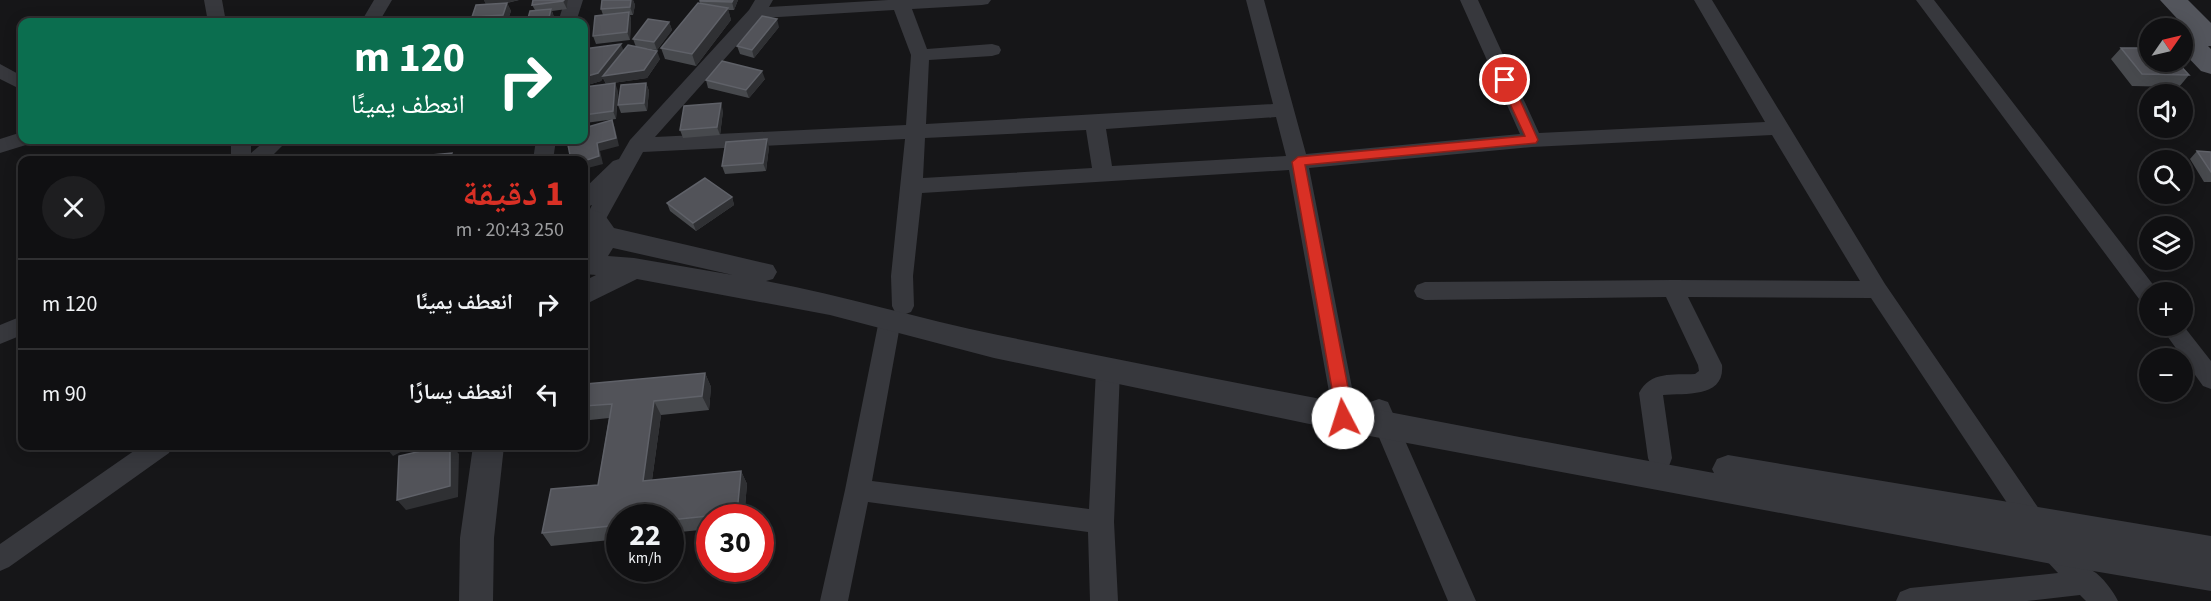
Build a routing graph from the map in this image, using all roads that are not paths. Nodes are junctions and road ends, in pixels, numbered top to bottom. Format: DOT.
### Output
graph roads {
  1 [pos="213,0"];
  2 [pos="383,0"];
  3 [pos="573,0"];
  4 [pos="982,0"];
  5 [pos="1255,0"];
  6 [pos="1469,0"];
  7 [pos="1703,0"];
  8 [pos="1925,0"];
  9 [pos="2151,0"];
  10 [pos="2173,0"];
  11 [pos="900,3"];
  12 [pos="760,6"];
  13 [pos="216,18"];
  14 [pos="372,18"];
  15 [pos="568,18"];
  16 [pos="2168,18"];
  17 [pos="2211,38"];
  18 [pos="2193,46"];
  19 [pos="992,50"];
  20 [pos="920,55"];
  21 [pos="2211,65"];
  22 [pos="0,70"];
  23 [pos="18,81"];
  24 [pos="1286,110"];
  25 [pos="1095,123"];
  26 [pos="1779,128"];
  27 [pos="914,133"];
  28 [pos="18,140"];
  29 [pos="1532,140"];
  30 [pos="274,144"];
  31 [pos="0,147"];
  32 [pos="634,151"];
  33 [pos="260,156"];
  34 [pos="1298,162"];
  35 [pos="1103,173"];
  36 [pos="912,186"];
  37 [pos="591,218"];
  38 [pos="588,259"];
  39 [pos="588,263"];
  40 [pos="634,268"];
  41 [pos="2139,282"];
  42 [pos="1673,288"];
  43 [pos="1877,290"];
  44 [pos="1425,291"];
  45 [pos="588,292"];
  46 [pos="834,297"];
  47 [pos="897,313"];
  48 [pos="18,327"];
  49 [pos="0,335"];
  50 [pos="2179,336"];
  51 [pos="1108,370"];
  52 [pos="1187,379"];
  53 [pos="2211,379"];
  54 [pos="1343,411"];
  55 [pos="1382,417"];
  56 [pos="154,450"];
  57 [pos="488,450"];
  58 [pos="1660,458"];
  59 [pos="858,490"];
  60 [pos="2033,520"];
  61 [pos="1101,522"];
  62 [pos="2052,549"];
  63 [pos="2211,551"];
  64 [pos="0,559"];
  65 [pos="2211,575"];
  66 [pos="2096,592"];
  67 [pos="476,601"];
  68 [pos="834,601"];
  69 [pos="1104,601"];
  70 [pos="1462,601"];
  71 [pos="1910,601"];
  1 -- 13 [label="street"];
  2 -- 14 [label="street"];
  3 -- 15 [label="street"];
  4 -- 11 [label="street"];
  5 -- 24 [label="street"];
  6 -- 29 [label="street"];
  7 -- 26 [label="street"];
  8 -- 41 [label="street"];
  9 -- 16 [label="main road"];
  10 -- 17 [label="main road"];
  11 -- 12 [label="street"];
  11 -- 20 [label="street"];
  12 -- 32 [label="street"];
  18 -- 21 [label="main road"];
  19 -- 20 [label="street"];
  20 -- 27 [label="street"];
  22 -- 23 [label="street"];
  24 -- 25 [label="street"];
  24 -- 34 [label="street"];
  25 -- 27 [label="street"];
  25 -- 35 [label="street"];
  26 -- 29 [label="street"];
  26 -- 43 [label="street"];
  27 -- 32 [label="street"];
  27 -- 36 [label="street"];
  28 -- 31 [label="street"];
  29 -- 34 [label="street"];
  30 -- 33 [label="street"];
  32 -- 37 [label="street"];
  34 -- 35 [label="street"];
  34 -- 54 [label="street"];
  35 -- 36 [label="street"];
  36 -- 47 [label="street"];
  37 -- 38 [label="street"];
  37 -- 46 [label="street"];
  39 -- 40 [label="street"];
  40 -- 45 [label="street"];
  40 -- 46 [label="street"];
  42 -- 43 [label="street"];
  42 -- 44 [label="street"];
  42 -- 58 [label="street"];
  43 -- 60 [label="street"];
  46 -- 47 [label="street"];
  47 -- 51 [label="street"];
  47 -- 52 [label="street"];
  47 -- 59 [label="street"];
  48 -- 49 [label="street"];
  50 -- 53 [label="street"];
  51 -- 52 [label="street"];
  51 -- 61 [label="street"];
  52 -- 54 [label="street"];
  54 -- 55 [label="street"];
  55 -- 58 [label="street"];
  55 -- 62 [label="street"];
  55 -- 70 [label="street"];
  56 -- 64 [label="street"];
  57 -- 67 [label="street"];
  58 -- 60 [label="street"];
  59 -- 61 [label="street"];
  59 -- 68 [label="street"];
  60 -- 62 [label="street"];
  60 -- 63 [label="street"];
  61 -- 69 [label="street"];
  62 -- 65 [label="street"];
  62 -- 66 [label="street"];
  66 -- 71 [label="street"];
}
